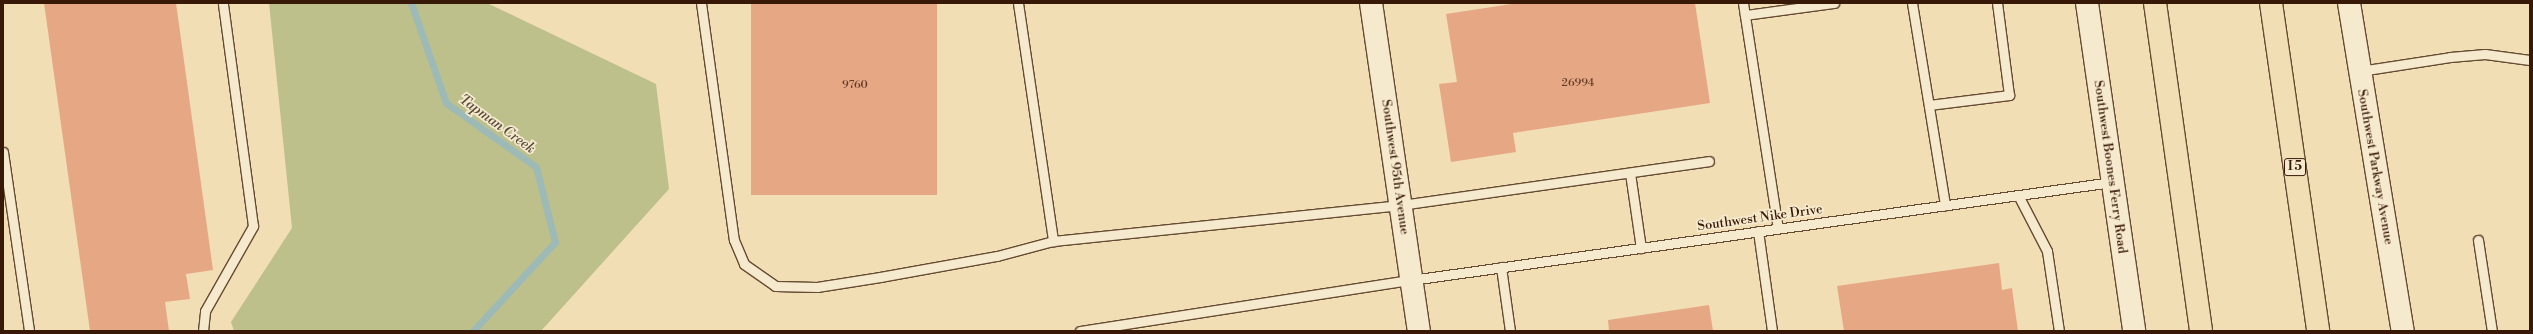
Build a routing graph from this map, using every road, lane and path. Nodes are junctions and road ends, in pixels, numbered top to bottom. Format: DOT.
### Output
graph roads {
  1 [pos="223,3"];
  2 [pos="701,3"];
  3 [pos="1018,3"];
  4 [pos="1371,3"];
  5 [pos="1743,3"];
  6 [pos="1834,3"];
  7 [pos="1912,3"];
  8 [pos="1998,3"];
  9 [pos="2087,3"];
  10 [pos="2155,3"];
  11 [pos="2272,3"];
  12 [pos="2349,3"];
  13 [pos="1745,15"];
  14 [pos="2530,60"];
  15 [pos="2359,72"];
  16 [pos="1929,105"];
  17 [pos="3,152"];
  18 [pos="1709,161"];
  19 [pos="1630,173"];
  20 [pos="2112,182"];
  21 [pos="2018,195"];
  22 [pos="1400,205"];
  23 [pos="1945,205"];
  24 [pos="1778,228"];
  25 [pos="1758,231"];
  26 [pos="2478,240"];
  27 [pos="1053,241"];
  28 [pos="1642,248"];
  29 [pos="1501,267"];
  30 [pos="1411,280"];
  31 [pos="29,331"];
  32 [pos="203,331"];
  33 [pos="1080,331"];
  34 [pos="1419,331"];
  35 [pos="1510,331"];
  36 [pos="1772,331"];
  37 [pos="2059,331"];
  38 [pos="2134,331"];
  39 [pos="2202,331"];
  40 [pos="2318,331"];
  41 [pos="2403,331"];
  42 [pos="2492,331"];
  1 -- 32 [label="lane"];
  2 -- 27 [label="lane"];
  3 -- 27 [label="lane"];
  4 -- 22 [label="street, Southwest 95th Avenue"];
  5 -- 13 [label="lane"];
  6 -- 13 [label="lane"];
  7 -- 16 [label="lane"];
  8 -- 16 [label="lane"];
  9 -- 20 [label="street, Southwest Boones Ferry Road"];
  10 -- 39 [label="highway"];
  11 -- 40 [label="highway, I 5"];
  12 -- 15 [label="street, Southwest Parkway Avenue"];
  13 -- 24 [label="lane"];
  14 -- 15 [label="lane"];
  15 -- 41 [label="street, Southwest Parkway Avenue"];
  16 -- 23 [label="lane"];
  17 -- 31 [label="lane"];
  18 -- 19 [label="lane"];
  19 -- 22 [label="lane"];
  19 -- 28 [label="lane"];
  20 -- 21 [label="lane, Southwest Nike Drive"];
  20 -- 38 [label="street, Southwest Boones Ferry Road"];
  21 -- 23 [label="lane, Southwest Nike Drive"];
  21 -- 37 [label="lane"];
  22 -- 27 [label="lane"];
  22 -- 30 [label="street, Southwest 95th Avenue"];
  23 -- 24 [label="lane, Southwest Nike Drive"];
  24 -- 25 [label="lane, Southwest Nike Drive"];
  25 -- 28 [label="lane, Southwest Nike Drive"];
  25 -- 36 [label="lane"];
  26 -- 42 [label="lane"];
  28 -- 29 [label="lane, Southwest Nike Drive"];
  29 -- 30 [label="lane, Southwest Nike Drive"];
  29 -- 35 [label="lane"];
  30 -- 33 [label="lane, Southwest Nike Drive"];
  30 -- 34 [label="street, Southwest 95th Avenue"];
}
